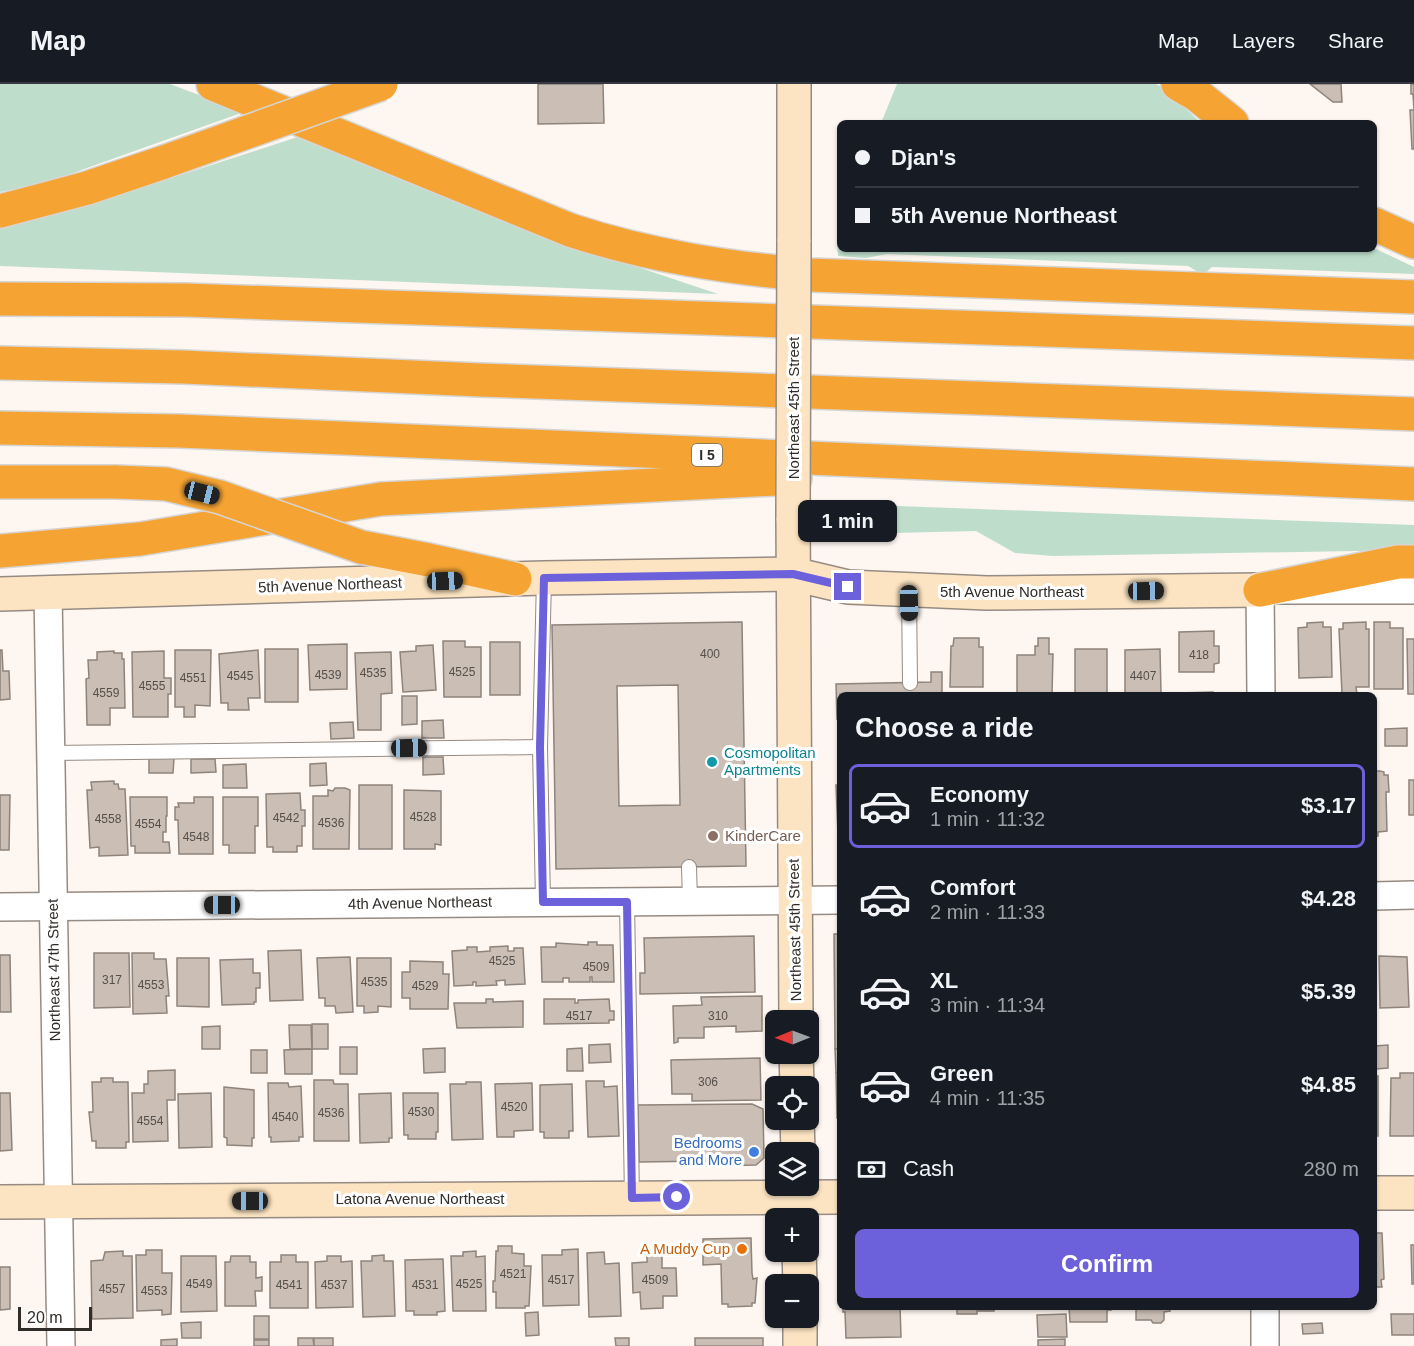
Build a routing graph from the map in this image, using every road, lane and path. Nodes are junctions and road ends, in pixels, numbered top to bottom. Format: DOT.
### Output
graph roads {
  1 [pos="213,84"];
  2 [pos="381,84"];
  3 [pos="794,84"];
  4 [pos="1187,88"];
  5 [pos="1228,120"];
  6 [pos="0,211"];
  7 [pos="1377,226"];
  8 [pos="1414,242"];
  9 [pos="1414,297"];
  10 [pos="0,299"];
  11 [pos="1414,343"];
  12 [pos="0,363"];
  13 [pos="1414,414"];
  14 [pos="0,428"];
  15 [pos="1012,468"];
  16 [pos="0,482"];
  17 [pos="1414,484"];
  18 [pos="0,551"];
  19 [pos="1414,562"];
  20 [pos="793,574"];
  21 [pos="530,579"];
  22 [pos="1260,590"];
  23 [pos="1414,590"];
  24 [pos="909,591"];
  25 [pos="48,593"];
  26 [pos="0,594"];
  27 [pos="910,683"];
  28 [pos="1261,692"];
  29 [pos="540,747"];
  30 [pos="52,753"];
  31 [pos="689,867"];
  32 [pos="1414,895"];
  33 [pos="1377,896"];
  34 [pos="794,900"];
  35 [pos="837,900"];
  36 [pos="690,901"];
  37 [pos="543,902"];
  38 [pos="627,902"];
  39 [pos="0,907"];
  40 [pos="52,907"];
  41 [pos="796,1010"];
  42 [pos="1377,1193"];
  43 [pos="1414,1193"];
  44 [pos="837,1197"];
  45 [pos="632,1198"];
  46 [pos="798,1200"];
  47 [pos="0,1202"];
  48 [pos="59,1202"];
  49 [pos="1265,1310"];
  50 [pos="800,1328"];
  51 [pos="61,1346"];
  52 [pos="800,1346"];
  53 [pos="1265,1346"];
  1 -- 9 [label="highway"];
  2 -- 6 [label="highway, bridge"];
  3 -- 20 [label="main road, Northeast 45th Street, bridge"];
  4 -- 5 [label="highway"];
  7 -- 8 [label="highway"];
  10 -- 11 [label="highway"];
  12 -- 13 [label="highway"];
  14 -- 15 [label="highway, I 5"];
  15 -- 17 [label="highway, I 5"];
  15 -- 18 [label="highway"];
  16 -- 21 [label="highway, bridge"];
  19 -- 22 [label="highway"];
  20 -- 21 [label="main road, 5th Avenue Northeast"];
  20 -- 24 [label="main road, 5th Avenue Northeast"];
  20 -- 34 [label="main road, Northeast 45th Street"];
  21 -- 25 [label="main road, 5th Avenue Northeast"];
  21 -- 29 [label="lane"];
  22 -- 23 [label="street, 5th Avenue Northeast"];
  22 -- 24 [label="main road, 5th Avenue Northeast"];
  22 -- 28 [label="street"];
  24 -- 27 [label="lane"];
  25 -- 26 [label="main road, 5th Avenue Northeast"];
  25 -- 30 [label="street, Northeast 47th Street"];
  29 -- 30 [label="lane"];
  29 -- 37 [label="lane"];
  30 -- 40 [label="street, Northeast 47th Street"];
  31 -- 36 [label="lane"];
  32 -- 33 [label="street"];
  34 -- 35 [label="street, 4th Avenue Northeast"];
  34 -- 36 [label="street, 4th Avenue Northeast"];
  34 -- 41 [label="main road, Northeast 45th Street"];
  36 -- 38 [label="street, 4th Avenue Northeast"];
  37 -- 38 [label="street, 4th Avenue Northeast"];
  37 -- 40 [label="street, 4th Avenue Northeast"];
  38 -- 45 [label="lane"];
  39 -- 40 [label="street, 4th Avenue Northeast"];
  40 -- 48 [label="street, Northeast 47th Street"];
  42 -- 43 [label="main road"];
  44 -- 46 [label="main road, Latona Avenue Northeast"];
  45 -- 46 [label="main road, Latona Avenue Northeast"];
  45 -- 48 [label="main road, Latona Avenue Northeast"];
  47 -- 48 [label="main road, Latona Avenue Northeast"];
  48 -- 51 [label="street, Northeast 47th Street"];
  49 -- 53 [label="street"];
  50 -- 52 [label="main road"];
}
